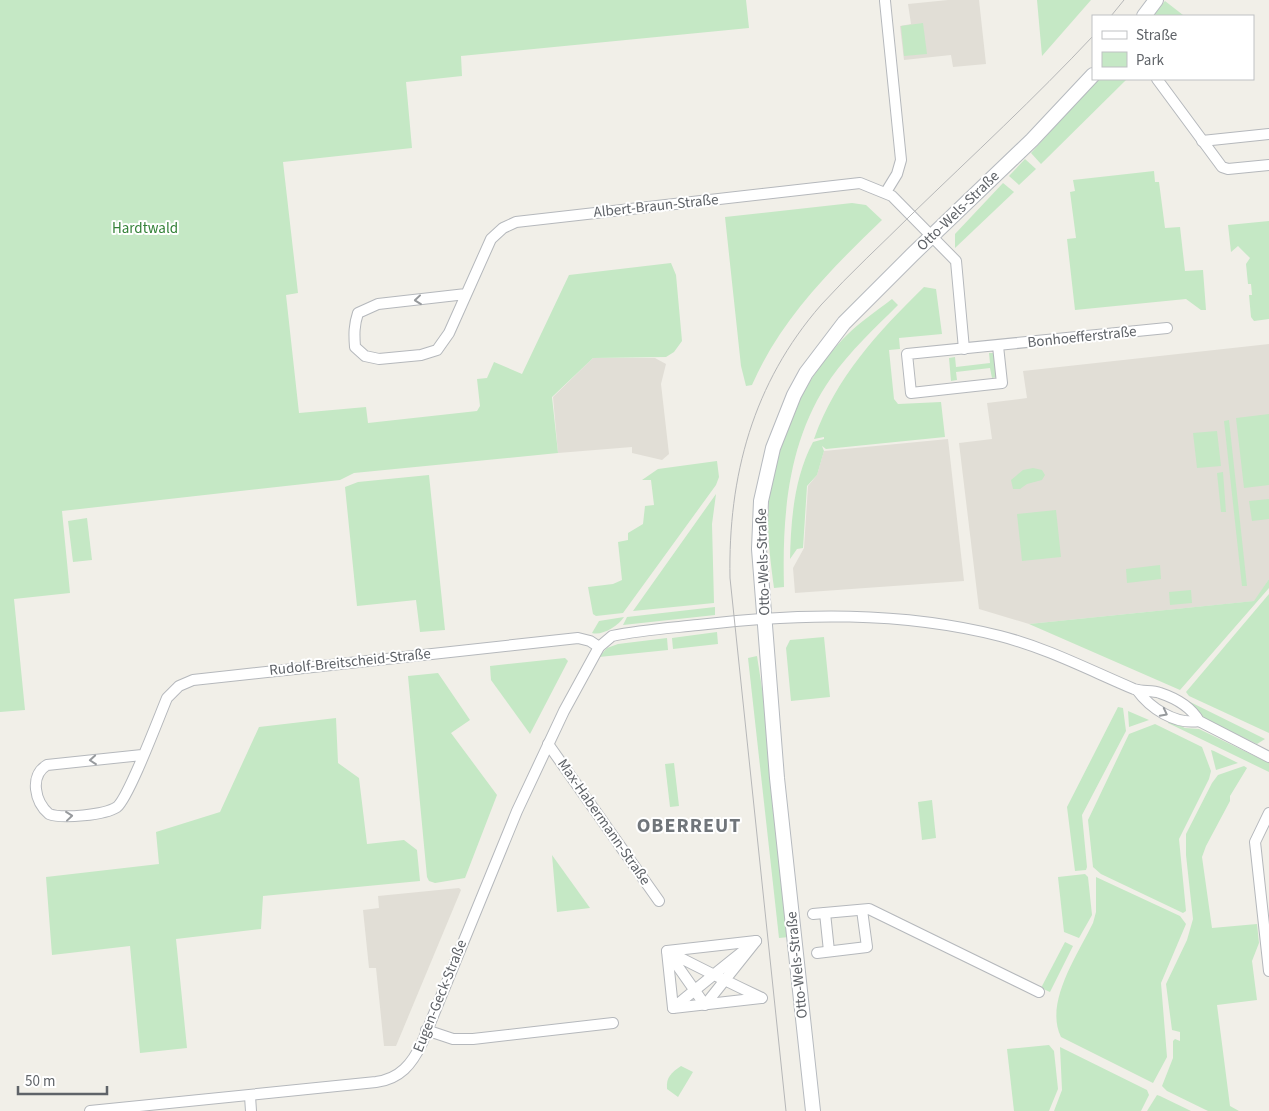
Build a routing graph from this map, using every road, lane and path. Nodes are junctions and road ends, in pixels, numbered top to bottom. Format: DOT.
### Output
graph roads {
  1 [pos="1156,0"];
  2 [pos="884,1"];
  3 [pos="1145,15"];
  4 [pos="1092,76"];
  5 [pos="1158,80"];
  6 [pos="1269,134"];
  7 [pos="1202,141"];
  8 [pos="1269,165"];
  9 [pos="886,192"];
  10 [pos="931,236"];
  11 [pos="466,294"];
  12 [pos="1166,328"];
  13 [pos="998,346"];
  14 [pos="964,349"];
  15 [pos="764,619"];
  16 [pos="599,647"];
  17 [pos="1136,690"];
  18 [pos="1199,721"];
  19 [pos="548,744"];
  20 [pos="142,755"];
  21 [pos="1269,758"];
  22 [pos="1269,813"];
  23 [pos="660,901"];
  24 [pos="825,913"];
  25 [pos="813,914"];
  26 [pos="865,914"];
  27 [pos="756,941"];
  28 [pos="667,951"];
  29 [pos="829,951"];
  30 [pos="817,953"];
  31 [pos="1269,971"];
  32 [pos="714,975"];
  33 [pos="724,980"];
  34 [pos="695,990"];
  35 [pos="1039,992"];
  36 [pos="705,1004"];
  37 [pos="673,1008"];
  38 [pos="613,1023"];
  39 [pos="426,1030"];
  40 [pos="250,1096"];
  41 [pos="90,1111"];
  42 [pos="251,1111"];
  43 [pos="813,1111"];
  1 -- 3 [label="street"];
  2 -- 9 [label="street"];
  4 -- 10 [label="street, Otto-Wels-Straße"];
  5 -- 7 [label="street"];
  6 -- 7 [label="street"];
  7 -- 8 [label="street"];
  9 -- 10 [label="street, Albert-Braun-Straße"];
  9 -- 11 [label="street, Albert-Braun-Straße"];
  10 -- 14 [label="street"];
  10 -- 15 [label="street, Otto-Wels-Straße"];
  11 -- 11 [label="street, Albert-Braun-Straße, one-way"];
  12 -- 13 [label="street, Bonhoefferstraße"];
  13 -- 14 [label="street, Bonhoefferstraße"];
  13 -- 14 [label="street, Bonhoefferstraße"];
  15 -- 16 [label="street, Eugen-Geck-Straße"];
  15 -- 17 [label="street"];
  15 -- 43 [label="street, Otto-Wels-Straße"];
  16 -- 19 [label="street, Eugen-Geck-Straße"];
  16 -- 20 [label="street, Rudolf-Breitscheid-Straße"];
  17 -- 18 [label="street"];
  17 -- 18 [label="street, one-way"];
  18 -- 21 [label="street"];
  19 -- 23 [label="street, Max-Habermann-Straße"];
  19 -- 39 [label="street, Eugen-Geck-Straße"];
  20 -- 20 [label="street, Rudolf-Breitscheid-Straße, one-way"];
  22 -- 31 [label="street"];
  24 -- 25 [label="street"];
  24 -- 26 [label="street"];
  24 -- 29 [label="street"];
  26 -- 29 [label="street"];
  26 -- 35 [label="street"];
  27 -- 28 [label="street"];
  27 -- 32 [label="street"];
  27 -- 33 [label="street"];
  28 -- 32 [label="street"];
  28 -- 34 [label="street"];
  28 -- 37 [label="street"];
  29 -- 30 [label="street"];
  32 -- 33 [label="street"];
  32 -- 34 [label="street"];
  33 -- 36 [label="street"];
  33 -- 36 [label="street"];
  34 -- 36 [label="street"];
  34 -- 37 [label="street"];
  36 -- 37 [label="street"];
  38 -- 39 [label="street"];
  39 -- 40 [label="street, Eugen-Geck-Straße"];
  40 -- 41 [label="street, Eugen-Geck-Straße"];
  40 -- 42 [label="street"];
}
